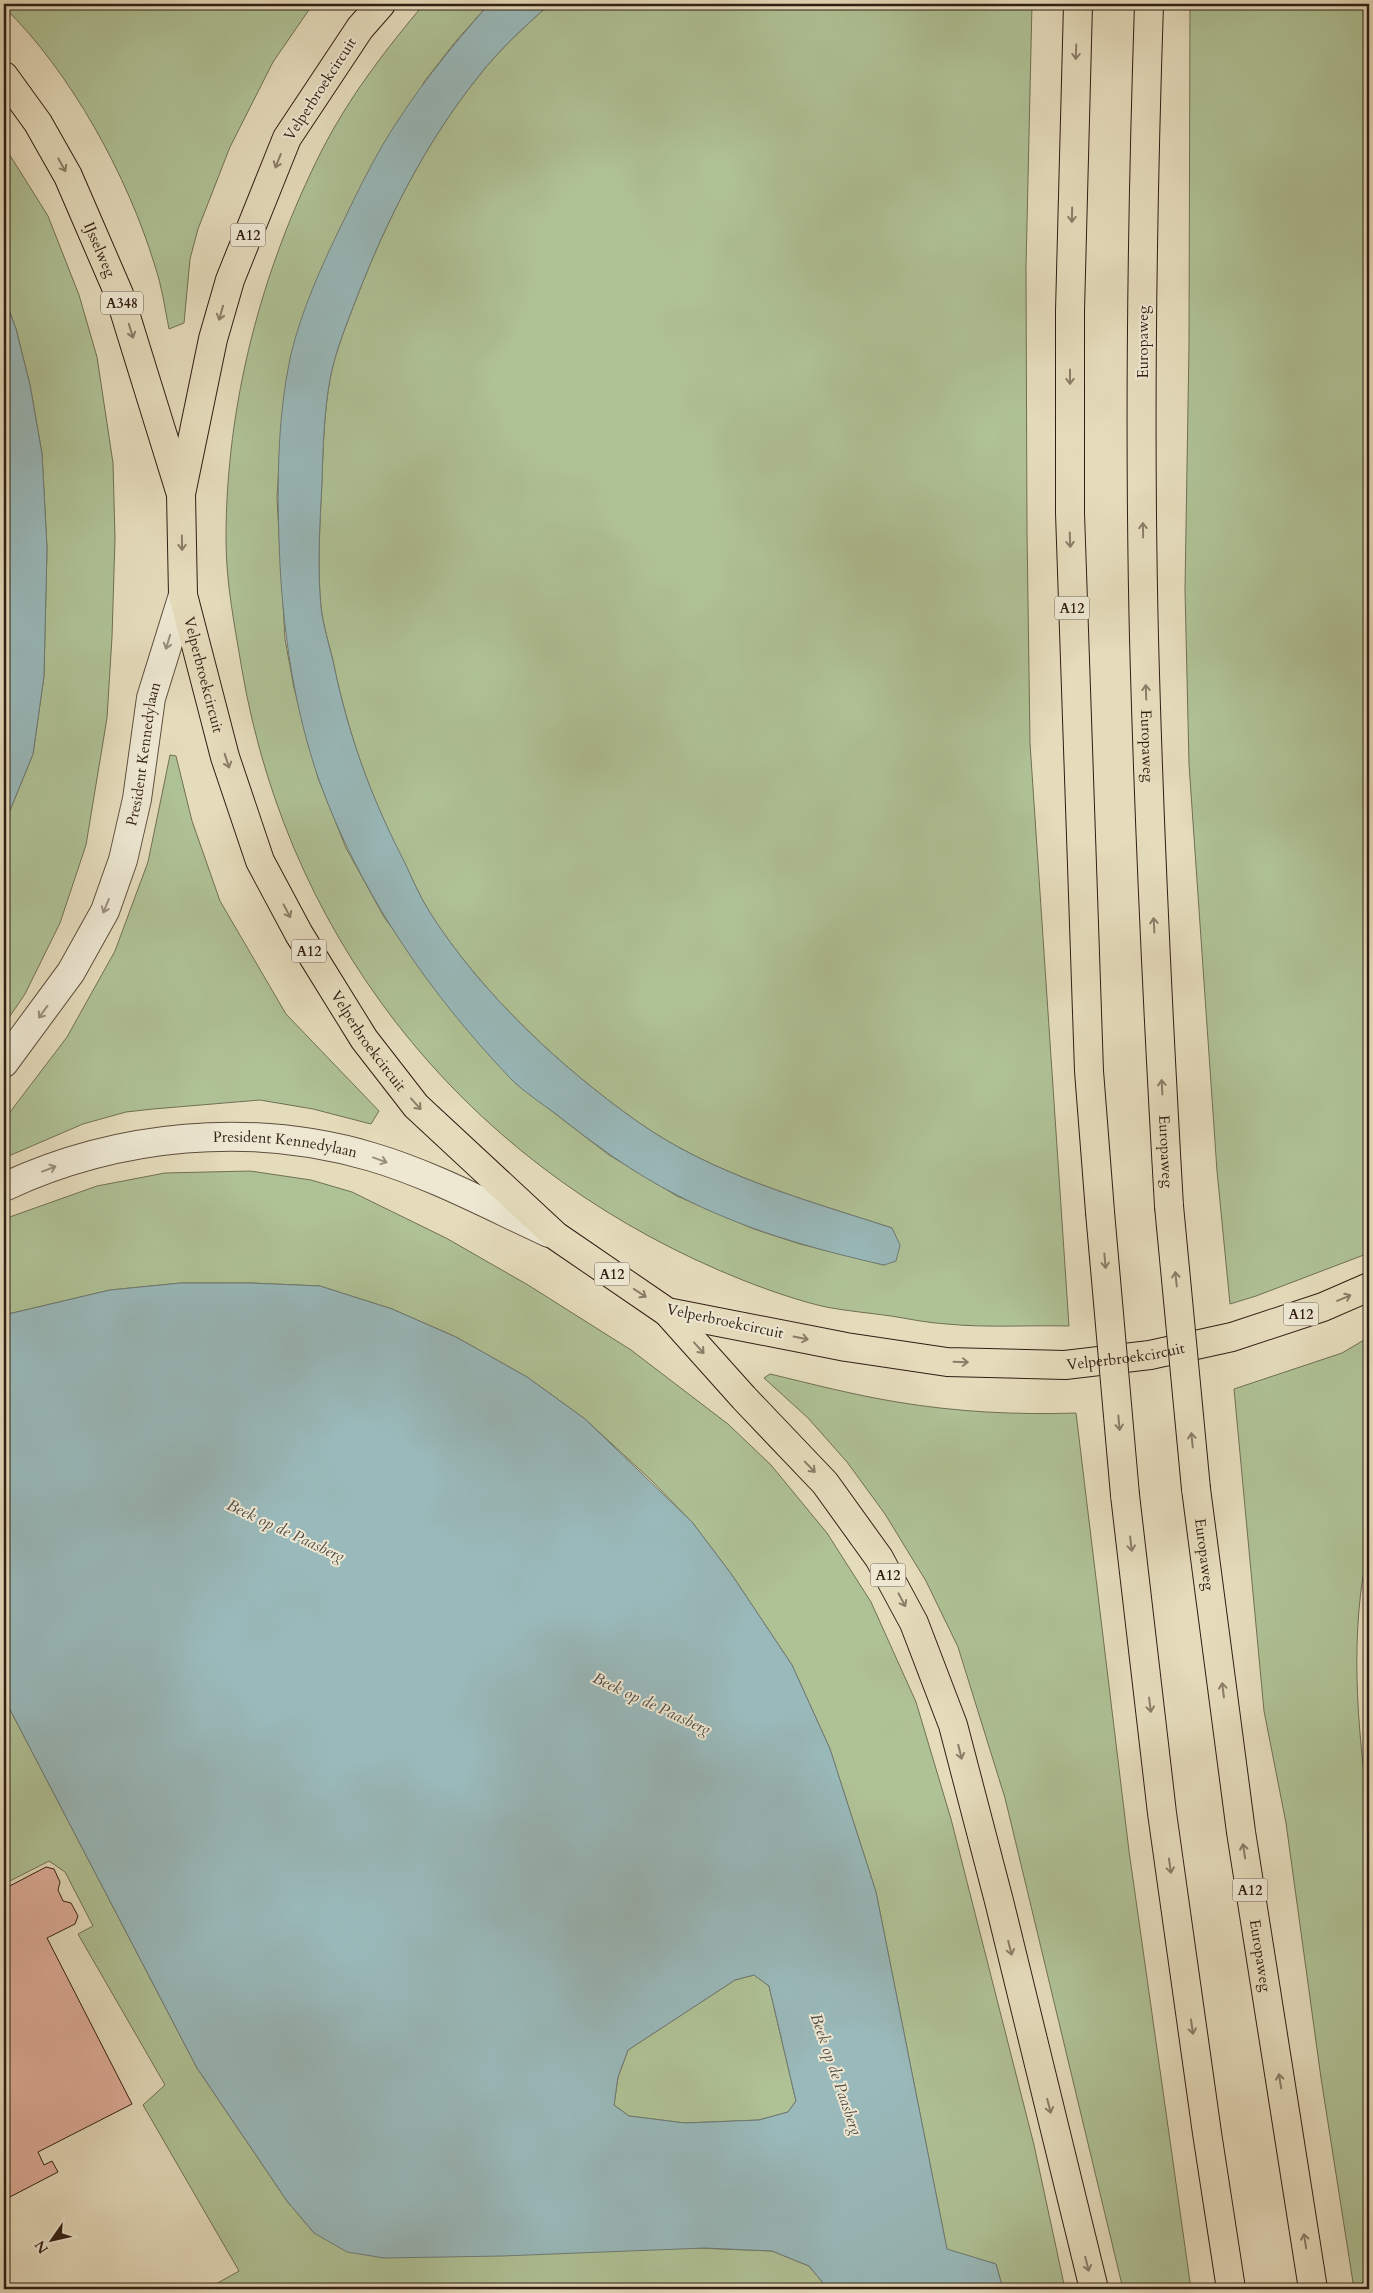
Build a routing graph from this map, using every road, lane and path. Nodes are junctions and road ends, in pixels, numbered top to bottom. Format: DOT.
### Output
graph roads {
  1 [pos="381,4"];
  2 [pos="1078,4"];
  3 [pos="1149,4"];
  4 [pos="4,76"];
  5 [pos="181,494"];
  6 [pos="183,595"];
  7 [pos="4,1063"];
  8 [pos="4,1187"];
  9 [pos="556,1236"];
  10 [pos="1369,1287"];
  11 [pos="667,1312"];
  12 [pos="1094,2289"];
  13 [pos="1231,2289"];
  14 [pos="1313,2289"];
  1 -- 5 [label="highway, Velperbroekcircuit / A12, one-way"];
  2 -- 13 [label="highway, A12, one-way, bridge"];
  14 -- 3 [label="highway, Europaweg / A12, one-way, bridge"];
  4 -- 5 [label="highway, IJsselweg / A348, one-way"];
  5 -- 6 [label="highway, Velperbroekcircuit / A12, one-way"];
  6 -- 7 [label="street, President Kennedylaan, one-way"];
  6 -- 9 [label="highway, Velperbroekcircuit / A12, one-way"];
  8 -- 9 [label="street, President Kennedylaan, one-way"];
  9 -- 11 [label="highway, Velperbroekcircuit / A12, one-way"];
  11 -- 10 [label="highway, Velperbroekcircuit / A12, one-way"];
  11 -- 12 [label="highway, A12, one-way"];
}
